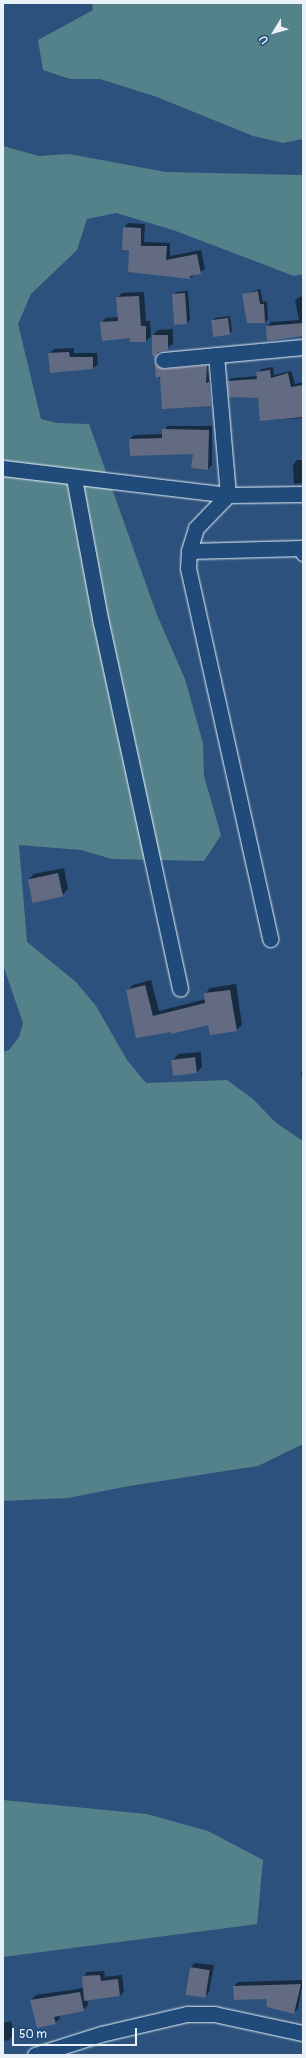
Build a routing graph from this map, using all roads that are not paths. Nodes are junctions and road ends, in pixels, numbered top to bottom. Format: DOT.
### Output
graph roads {
  1 [pos="303,347"];
  2 [pos="216,355"];
  3 [pos="163,360"];
  4 [pos="3,468"];
  5 [pos="74,478"];
  6 [pos="303,494"];
  7 [pos="228,495"];
  8 [pos="189,551"];
  9 [pos="303,553"];
  10 [pos="270,939"];
  11 [pos="180,989"];
  12 [pos="303,2033"];
  13 [pos="35,2055"];
  1 -- 2 [label="street"];
  2 -- 3 [label="street"];
  2 -- 7 [label="street"];
  4 -- 5 [label="street"];
  5 -- 7 [label="street"];
  5 -- 11 [label="street"];
  6 -- 7 [label="street"];
  7 -- 8 [label="street"];
  8 -- 9 [label="street"];
  8 -- 10 [label="street"];
  12 -- 13 [label="street"];
}
